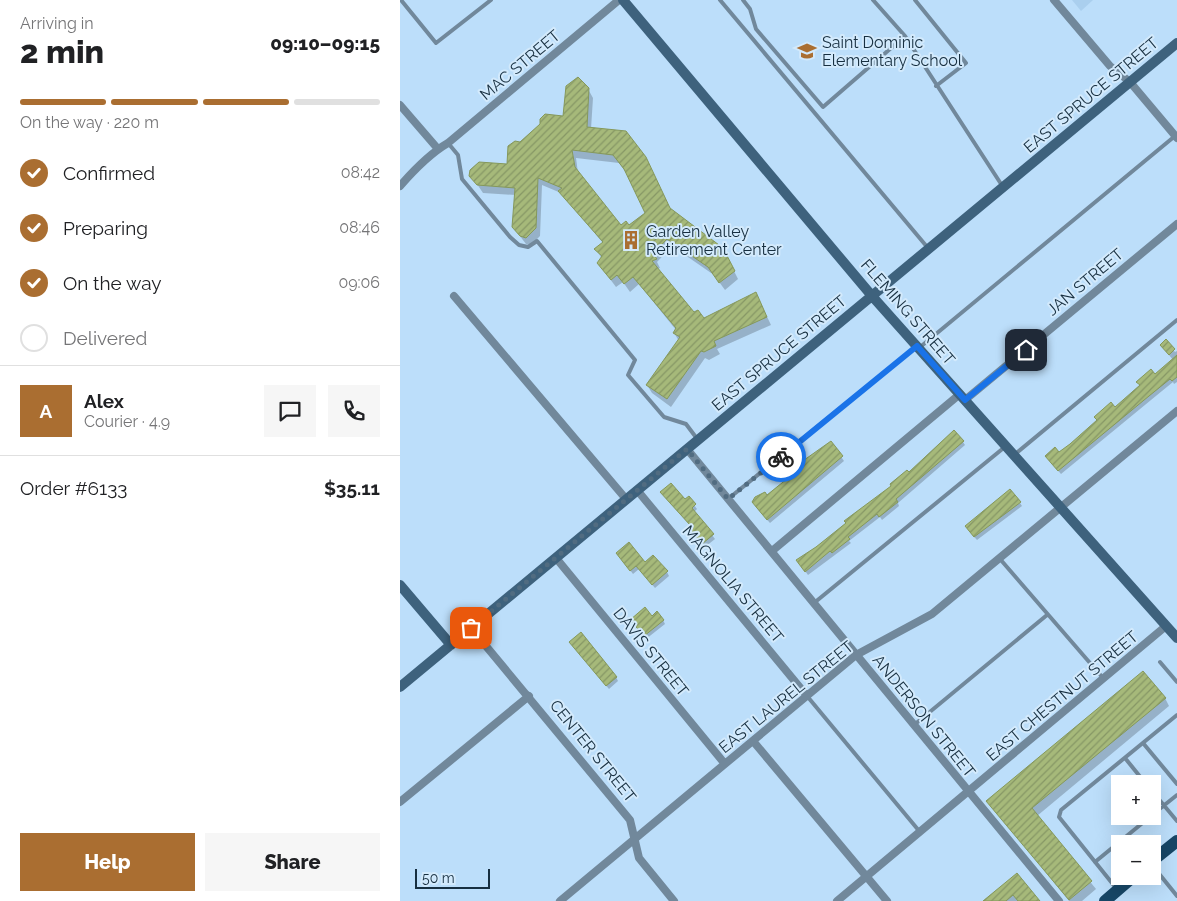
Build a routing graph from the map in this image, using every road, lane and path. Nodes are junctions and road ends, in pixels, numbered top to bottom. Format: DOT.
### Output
graph roads {
  1 [pos="401,0"];
  2 [pos="491,0"];
  3 [pos="621,0"];
  4 [pos="720,0"];
  5 [pos="743,0"];
  6 [pos="873,0"];
  7 [pos="915,0"];
  8 [pos="1054,0"];
  9 [pos="905,36"];
  10 [pos="1177,43"];
  11 [pos="1130,82"];
  12 [pos="936,86"];
  13 [pos="400,105"];
  14 [pos="1176,137"];
  15 [pos="448,143"];
  16 [pos="438,149"];
  17 [pos="400,186"];
  18 [pos="1003,187"];
  19 [pos="1177,224"];
  20 [pos="928,248"];
  21 [pos="454,296"];
  22 [pos="872,296"];
  23 [pos="1177,320"];
  24 [pos="918,347"];
  25 [pos="962,397"];
  26 [pos="1177,411"];
  27 [pos="698,440"];
  28 [pos="1006,446"];
  29 [pos="687,449"];
  30 [pos="1014,456"];
  31 [pos="637,490"];
  32 [pos="626,499"];
  33 [pos="728,499"];
  34 [pos="1061,508"];
  35 [pos="772,551"];
  36 [pos="556,558"];
  37 [pos="1000,559"];
  38 [pos="400,585"];
  39 [pos="814,603"];
  40 [pos="1048,615"];
  41 [pos="1166,626"];
  42 [pos="471,628"];
  43 [pos="1177,638"];
  44 [pos="451,645"];
  45 [pos="856,655"];
  46 [pos="1160,662"];
  47 [pos="1104,679"];
  48 [pos="1177,682"];
  49 [pos="400,687"];
  50 [pos="529,696"];
  51 [pos="807,696"];
  52 [pos="1177,715"];
  53 [pos="914,725"];
  54 [pos="753,741"];
  55 [pos="1143,743"];
  56 [pos="1125,758"];
  57 [pos="725,764"];
  58 [pos="1139,775"];
  59 [pos="1177,784"];
  60 [pos="969,792"];
  61 [pos="1177,795"];
  62 [pos="400,802"];
  63 [pos="1161,802"];
  64 [pos="1164,805"];
  65 [pos="1161,808"];
  66 [pos="1177,821"];
  67 [pos="1141,825"];
  68 [pos="920,832"];
  69 [pos="635,839"];
  70 [pos="1177,841"];
  71 [pos="1161,854"];
  72 [pos="1095,862"];
  73 [pos="867,876"];
  74 [pos="1161,876"];
  75 [pos="1124,885"];
  76 [pos="1118,890"];
  77 [pos="1177,896"];
  78 [pos="560,901"];
  79 [pos="674,901"];
  80 [pos="837,901"];
  81 [pos="887,901"];
  82 [pos="1059,901"];
  83 [pos="1105,901"];
  1 -- 2 [label="lane"];
  3 -- 15 [label="street, MAC STREET"];
  3 -- 22 [label="street, FLEMING STREET"];
  4 -- 20 [label="lane"];
  5 -- 9 [label="lane"];
  6 -- 9 [label="lane"];
  7 -- 12 [label="lane"];
  8 -- 11 [label="street"];
  9 -- 12 [label="lane"];
  10 -- 11 [label="street, EAST SPRUCE STREET"];
  11 -- 14 [label="street"];
  11 -- 18 [label="street, EAST SPRUCE STREET"];
  12 -- 18 [label="lane"];
  13 -- 16 [label="street"];
  14 -- 24 [label="lane"];
  15 -- 16 [label="street, MAC STREET"];
  15 -- 27 [label="lane"];
  16 -- 17 [label="street"];
  18 -- 20 [label="street, EAST SPRUCE STREET"];
  19 -- 25 [label="street, JAN STREET"];
  20 -- 22 [label="street, EAST SPRUCE STREET"];
  21 -- 32 [label="street"];
  22 -- 24 [label="street, FLEMING STREET"];
  22 -- 27 [label="street, EAST SPRUCE STREET"];
  23 -- 30 [label="lane"];
  24 -- 25 [label="street, FLEMING STREET"];
  24 -- 33 [label="lane"];
  25 -- 28 [label="street, FLEMING STREET"];
  25 -- 35 [label="street, JAN STREET"];
  26 -- 34 [label="street, EAST LAUREL STREET"];
  27 -- 29 [label="street, EAST SPRUCE STREET"];
  28 -- 30 [label="street, FLEMING STREET"];
  28 -- 39 [label="lane"];
  29 -- 31 [label="street, EAST SPRUCE STREET"];
  29 -- 33 [label="street, ANDERSON STREET"];
  30 -- 34 [label="street, FLEMING STREET"];
  31 -- 32 [label="street, EAST SPRUCE STREET"];
  31 -- 51 [label="street, MAGNOLIA STREET"];
  32 -- 36 [label="street, EAST SPRUCE STREET"];
  33 -- 35 [label="street, ANDERSON STREET"];
  34 -- 37 [label="street, EAST LAUREL STREET"];
  34 -- 41 [label="street, FLEMING STREET"];
  35 -- 39 [label="street, ANDERSON STREET"];
  36 -- 42 [label="street, EAST SPRUCE STREET"];
  36 -- 57 [label="street, DAVIS STREET"];
  37 -- 40 [label="lane"];
  37 -- 45 [label="street, EAST LAUREL STREET"];
  38 -- 44 [label="street"];
  39 -- 45 [label="street, ANDERSON STREET"];
  40 -- 47 [label="lane"];
  40 -- 53 [label="lane"];
  41 -- 43 [label="street, FLEMING STREET"];
  41 -- 47 [label="street, EAST CHESTNUT STREET"];
  42 -- 44 [label="street, EAST SPRUCE STREET"];
  42 -- 50 [label="street, CENTER STREET"];
  44 -- 49 [label="street, EAST SPRUCE STREET"];
  45 -- 51 [label="street, EAST LAUREL STREET"];
  45 -- 53 [label="street, ANDERSON STREET"];
  46 -- 48 [label="lane"];
  47 -- 60 [label="street, EAST CHESTNUT STREET"];
  50 -- 62 [label="street"];
  50 -- 69 [label="street, CENTER STREET"];
  51 -- 54 [label="street, EAST LAUREL STREET"];
  51 -- 68 [label="lane"];
  52 -- 55 [label="lane"];
  53 -- 60 [label="street, ANDERSON STREET"];
  54 -- 57 [label="street, EAST LAUREL STREET"];
  54 -- 73 [label="street"];
  55 -- 56 [label="lane"];
  55 -- 59 [label="lane"];
  56 -- 58 [label="lane"];
  56 -- 72 [label="lane"];
  57 -- 69 [label="street, EAST LAUREL STREET"];
  60 -- 68 [label="street, EAST CHESTNUT STREET"];
  60 -- 82 [label="street, ANDERSON STREET"];
  61 -- 64 [label="lane"];
  63 -- 64 [label="lane"];
  64 -- 65 [label="lane"];
  64 -- 66 [label="lane"];
  67 -- 72 [label="lane"];
  68 -- 73 [label="street, EAST CHESTNUT STREET"];
  69 -- 78 [label="street, EAST LAUREL STREET"];
  69 -- 79 [label="street, CENTER STREET"];
  70 -- 71 [label="main road"];
  72 -- 76 [label="lane"];
  73 -- 80 [label="street, EAST CHESTNUT STREET"];
  73 -- 81 [label="street"];
  74 -- 77 [label="lane"];
  75 -- 76 [label="main road"];
  76 -- 83 [label="main road"];
}
